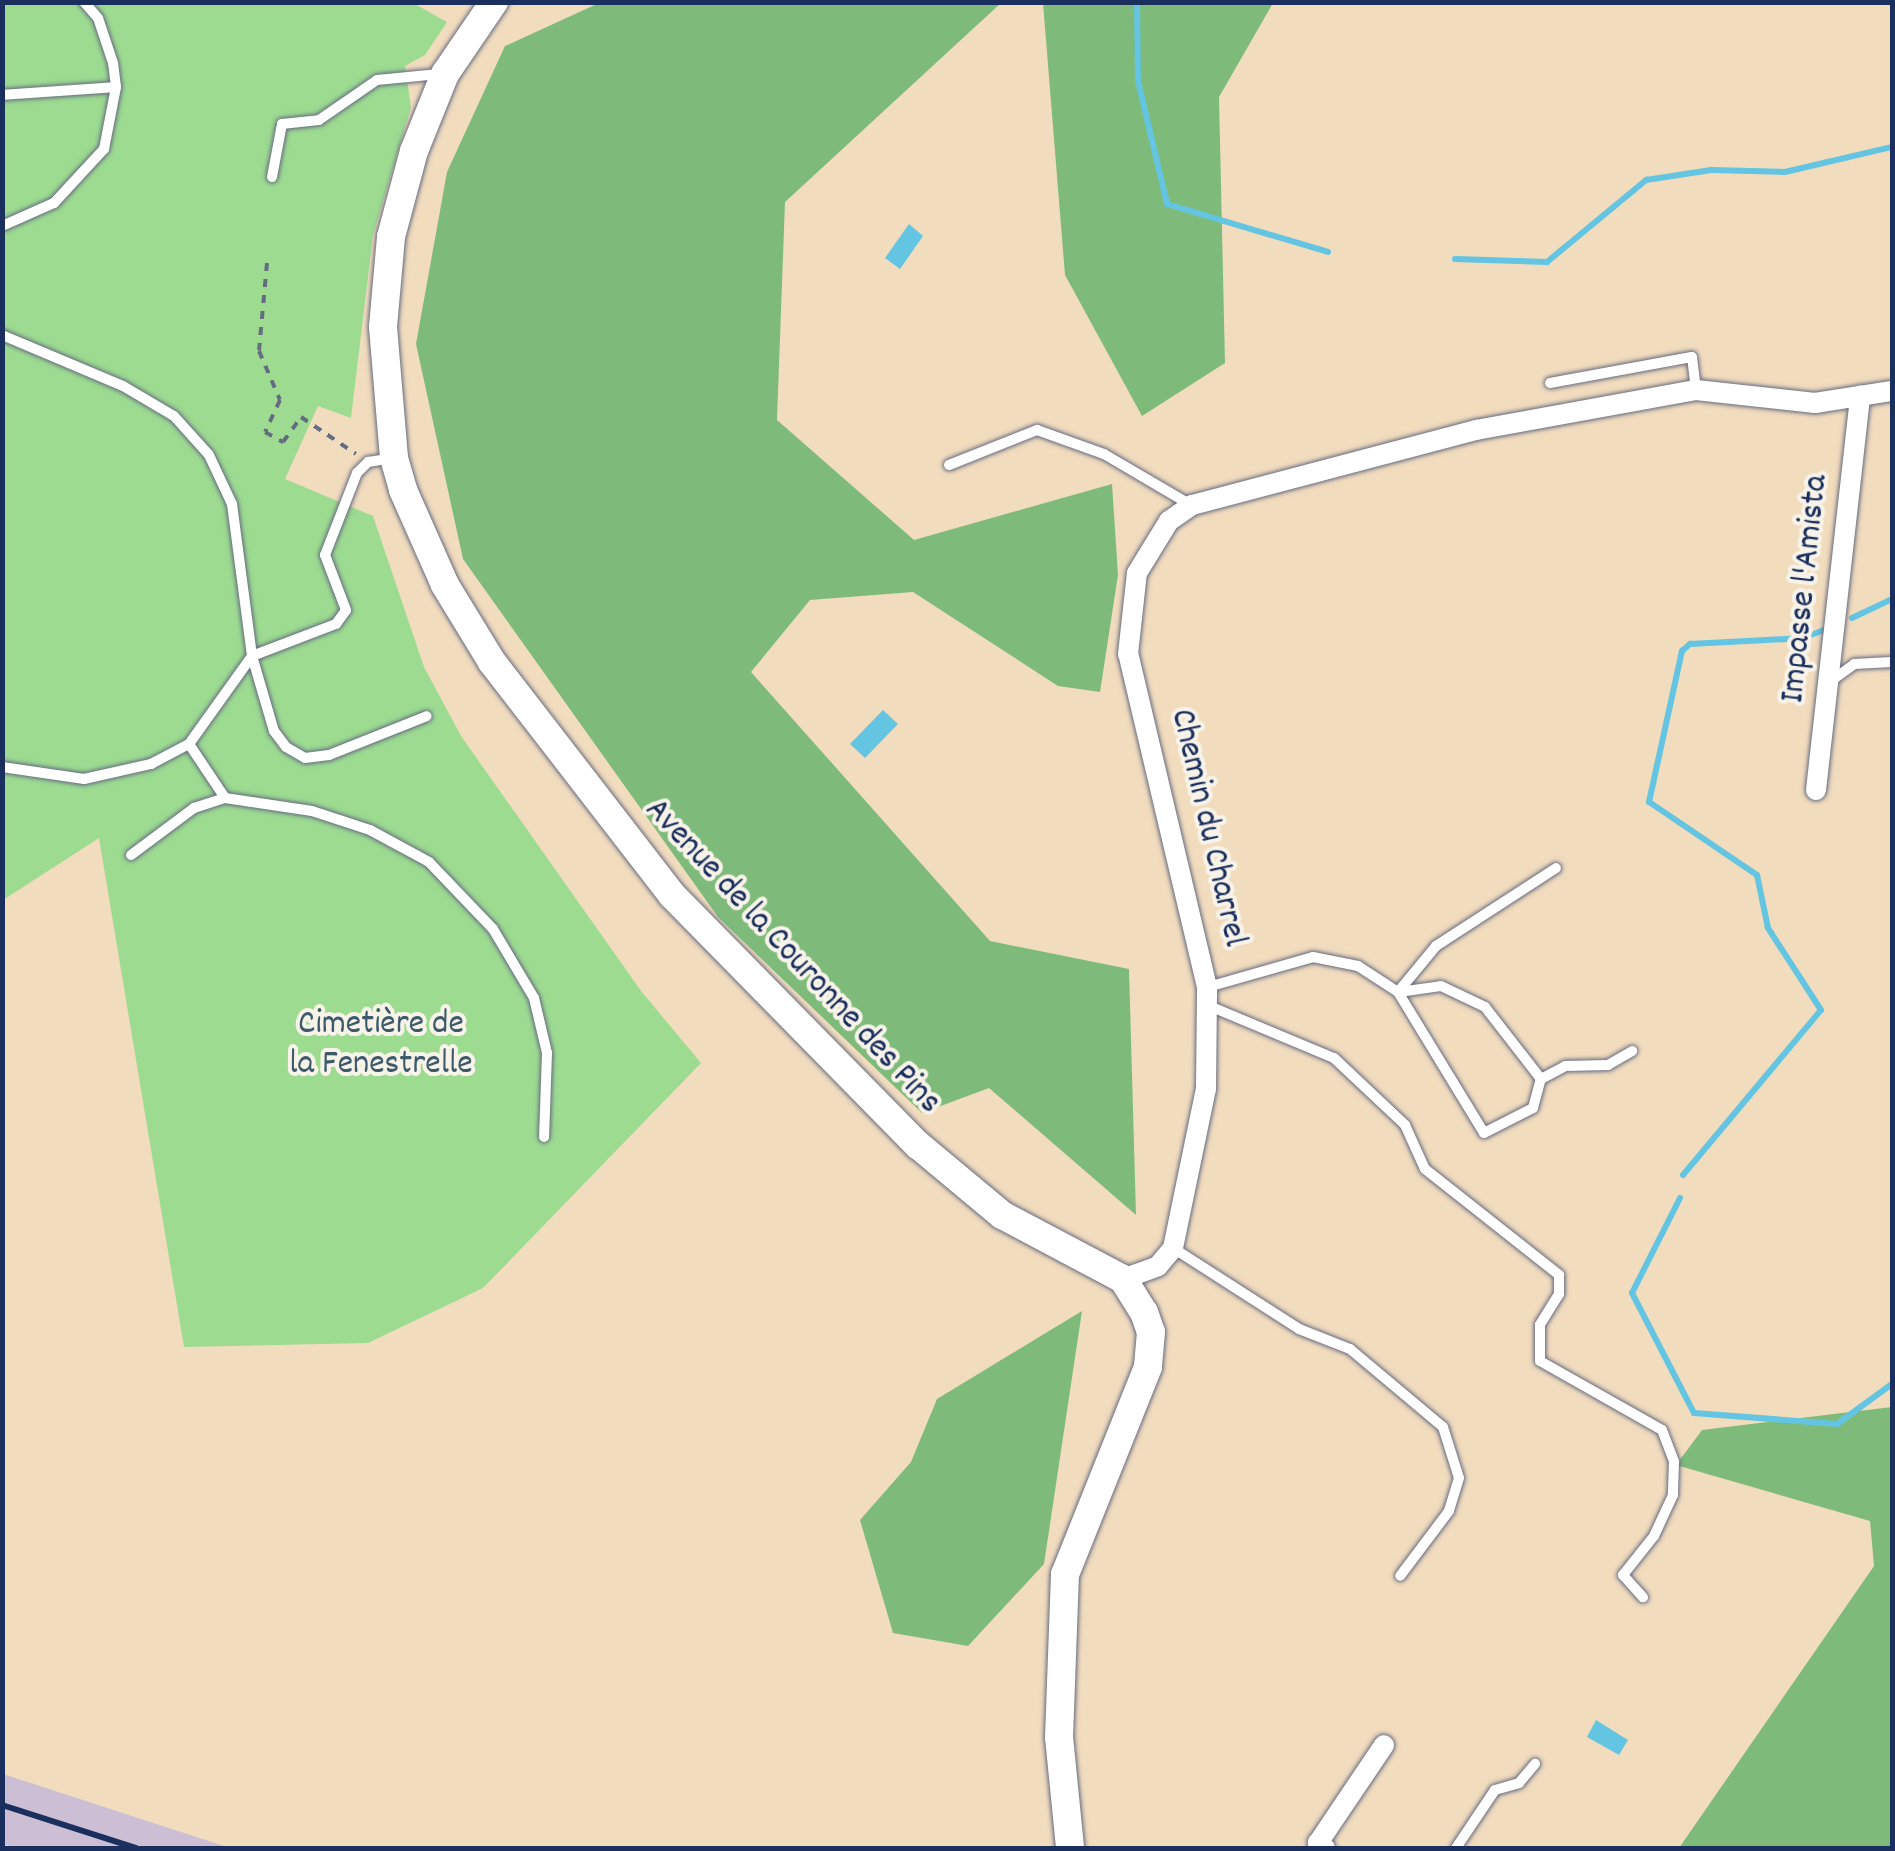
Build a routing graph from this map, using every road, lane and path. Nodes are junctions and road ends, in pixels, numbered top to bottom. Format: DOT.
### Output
graph roads {
  1 [pos="84,2"];
  2 [pos="494,2"];
  3 [pos="446,74"];
  4 [pos="116,88"];
  5 [pos="2,95"];
  6 [pos="272,177"];
  7 [pos="2,226"];
  8 [pos="267,264"];
  9 [pos="2,336"];
  10 [pos="1550,383"];
  11 [pos="1696,390"];
  12 [pos="1892,391"];
  13 [pos="1860,395"];
  14 [pos="381,460"];
  15 [pos="949,465"];
  16 [pos="1192,505"];
  17 [pos="252,656"];
  18 [pos="1892,662"];
  19 [pos="1830,682"];
  20 [pos="427,716"];
  21 [pos="189,744"];
  22 [pos="2,767"];
  23 [pos="1816,790"];
  24 [pos="225,798"];
  25 [pos="132,855"];
  26 [pos="1556,868"];
  27 [pos="1398,992"];
  28 [pos="1207,996"];
  29 [pos="1632,1051"];
  30 [pos="1541,1079"];
  31 [pos="544,1138"];
  32 [pos="1173,1248"];
  33 [pos="1123,1279"];
  34 [pos="1400,1576"];
  35 [pos="1642,1597"];
  36 [pos="1384,1745"];
  37 [pos="1535,1764"];
  38 [pos="1070,1848"];
  39 [pos="1325,1848"];
  40 [pos="1456,1848"];
  1 -- 4 [label="lane"];
  2 -- 3 [label="street, Avenue de la Couronne des Pins"];
  3 -- 6 [label="lane"];
  3 -- 14 [label="street, Avenue de la Couronne des Pins"];
  4 -- 5 [label="lane"];
  4 -- 7 [label="lane"];
  8 -- 14 [label="path"];
  9 -- 17 [label="lane"];
  10 -- 11 [label="lane"];
  11 -- 13 [label="street"];
  11 -- 16 [label="street"];
  12 -- 13 [label="street"];
  13 -- 19 [label="street, Impasse l'Amista"];
  14 -- 17 [label="lane"];
  14 -- 33 [label="street, Avenue de la Couronne des Pins"];
  15 -- 16 [label="lane"];
  16 -- 28 [label="street, Chemin du Charrel"];
  17 -- 20 [label="lane"];
  17 -- 21 [label="lane"];
  18 -- 19 [label="lane"];
  19 -- 23 [label="street, Impasse l'Amista"];
  21 -- 22 [label="lane"];
  21 -- 24 [label="lane"];
  24 -- 25 [label="lane"];
  24 -- 31 [label="lane"];
  26 -- 27 [label="lane"];
  27 -- 28 [label="lane"];
  27 -- 30 [label="lane"];
  27 -- 30 [label="lane"];
  28 -- 32 [label="street, Chemin du Charrel"];
  28 -- 35 [label="lane"];
  29 -- 30 [label="lane"];
  32 -- 33 [label="street"];
  32 -- 34 [label="lane"];
  33 -- 38 [label="street"];
  36 -- 39 [label="street"];
  37 -- 40 [label="lane"];
}
